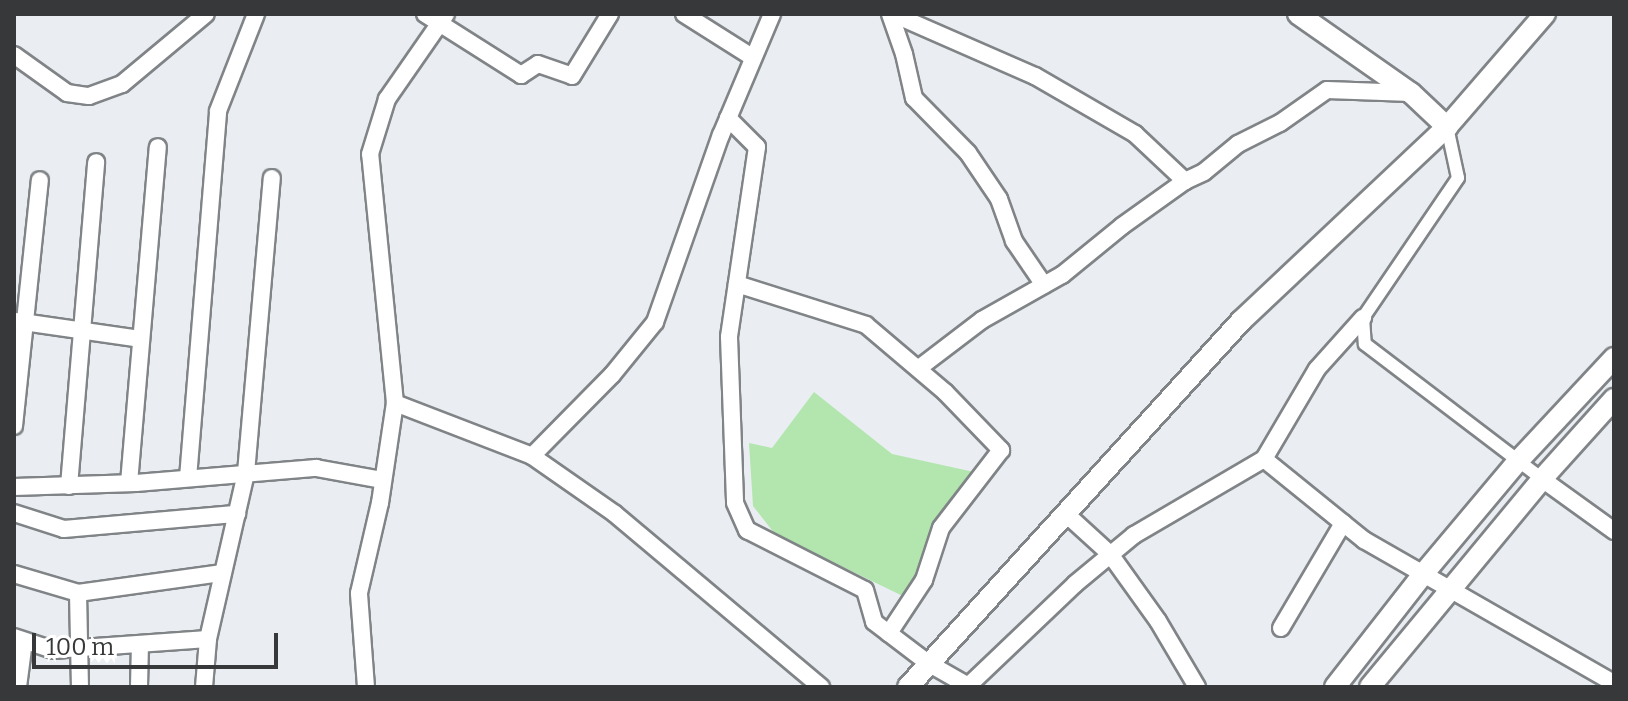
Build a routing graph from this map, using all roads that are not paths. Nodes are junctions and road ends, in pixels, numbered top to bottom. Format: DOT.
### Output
graph roads {
  1 [pos="206,14"];
  2 [pos="256,14"];
  3 [pos="425,14"];
  4 [pos="610,14"];
  5 [pos="684,14"];
  6 [pos="772,14"];
  7 [pos="891,14"];
  8 [pos="1298,14"];
  9 [pos="1545,14"];
  10 [pos="443,19"];
  11 [pos="14,55"];
  12 [pos="752,57"];
  13 [pos="1411,93"];
  14 [pos="728,118"];
  15 [pos="1447,127"];
  16 [pos="158,147"];
  17 [pos="96,162"];
  18 [pos="272,178"];
  19 [pos="40,180"];
  20 [pos="1185,181"];
  21 [pos="737,284"];
  22 [pos="1044,285"];
  23 [pos="1363,318"];
  24 [pos="19,322"];
  25 [pos="82,331"];
  26 [pos="141,339"];
  27 [pos="1614,358"];
  28 [pos="919,368"];
  29 [pos="1614,399"];
  30 [pos="395,403"];
  31 [pos="14,426"];
  32 [pos="532,456"];
  33 [pos="1264,459"];
  34 [pos="1518,461"];
  35 [pos="246,473"];
  36 [pos="188,478"];
  37 [pos="1542,479"];
  38 [pos="383,480"];
  39 [pos="129,483"];
  40 [pos="69,486"];
  41 [pos="14,487"];
  42 [pos="14,513"];
  43 [pos="1065,513"];
  44 [pos="237,514"];
  45 [pos="1343,523"];
  46 [pos="1614,531"];
  47 [pos="1110,554"];
  48 [pos="223,573"];
  49 [pos="1424,573"];
  50 [pos="14,574"];
  51 [pos="1452,587"];
  52 [pos="78,593"];
  53 [pos="1281,628"];
  54 [pos="889,633"];
  55 [pos="19,639"];
  56 [pos="208,639"];
  57 [pos="140,644"];
  58 [pos="81,648"];
  59 [pos="928,663"];
  60 [pos="1614,683"];
  61 [pos="18,687"];
  62 [pos="80,687"];
  63 [pos="139,687"];
  64 [pos="204,687"];
  65 [pos="366,687"];
  66 [pos="821,687"];
  67 [pos="908,687"];
  68 [pos="969,687"];
  69 [pos="1197,687"];
  70 [pos="1335,687"];
  71 [pos="1370,687"];
  1 -- 11 [label="street"];
  2 -- 36 [label="street"];
  3 -- 10 [label="street"];
  4 -- 10 [label="street"];
  5 -- 12 [label="street"];
  6 -- 12 [label="street"];
  7 -- 20 [label="street"];
  7 -- 22 [label="street"];
  8 -- 13 [label="street"];
  9 -- 15 [label="street"];
  10 -- 30 [label="street"];
  12 -- 14 [label="street"];
  13 -- 15 [label="street"];
  13 -- 20 [label="street"];
  14 -- 21 [label="street"];
  14 -- 32 [label="street"];
  15 -- 23 [label="street"];
  15 -- 43 [label="street"];
  16 -- 26 [label="street"];
  17 -- 25 [label="street"];
  18 -- 35 [label="street"];
  19 -- 24 [label="street"];
  20 -- 22 [label="street"];
  21 -- 28 [label="street"];
  21 -- 54 [label="street"];
  22 -- 28 [label="street"];
  23 -- 33 [label="street"];
  23 -- 34 [label="street"];
  24 -- 25 [label="street"];
  24 -- 31 [label="street"];
  25 -- 26 [label="street"];
  25 -- 40 [label="street"];
  26 -- 39 [label="street"];
  27 -- 34 [label="street"];
  28 -- 54 [label="street"];
  29 -- 37 [label="street"];
  30 -- 32 [label="street"];
  30 -- 38 [label="street"];
  32 -- 66 [label="street"];
  33 -- 45 [label="street"];
  33 -- 47 [label="street"];
  34 -- 37 [label="street"];
  34 -- 49 [label="street"];
  35 -- 36 [label="street"];
  35 -- 38 [label="street"];
  35 -- 44 [label="street"];
  36 -- 39 [label="street"];
  37 -- 46 [label="street"];
  37 -- 51 [label="street"];
  38 -- 65 [label="street"];
  39 -- 40 [label="street"];
  40 -- 41 [label="street"];
  42 -- 44 [label="street"];
  43 -- 47 [label="street"];
  43 -- 59 [label="street"];
  44 -- 48 [label="street"];
  45 -- 49 [label="street"];
  45 -- 53 [label="street"];
  47 -- 68 [label="street"];
  47 -- 69 [label="street"];
  48 -- 52 [label="street"];
  48 -- 56 [label="street"];
  49 -- 51 [label="street"];
  49 -- 70 [label="street"];
  50 -- 52 [label="street"];
  51 -- 60 [label="street"];
  51 -- 71 [label="street"];
  52 -- 58 [label="street"];
  54 -- 59 [label="street"];
  55 -- 58 [label="street"];
  55 -- 61 [label="street"];
  56 -- 57 [label="street"];
  56 -- 64 [label="street"];
  57 -- 58 [label="street"];
  57 -- 63 [label="street"];
  58 -- 62 [label="street"];
  59 -- 67 [label="street"];
  59 -- 68 [label="street"];
}
